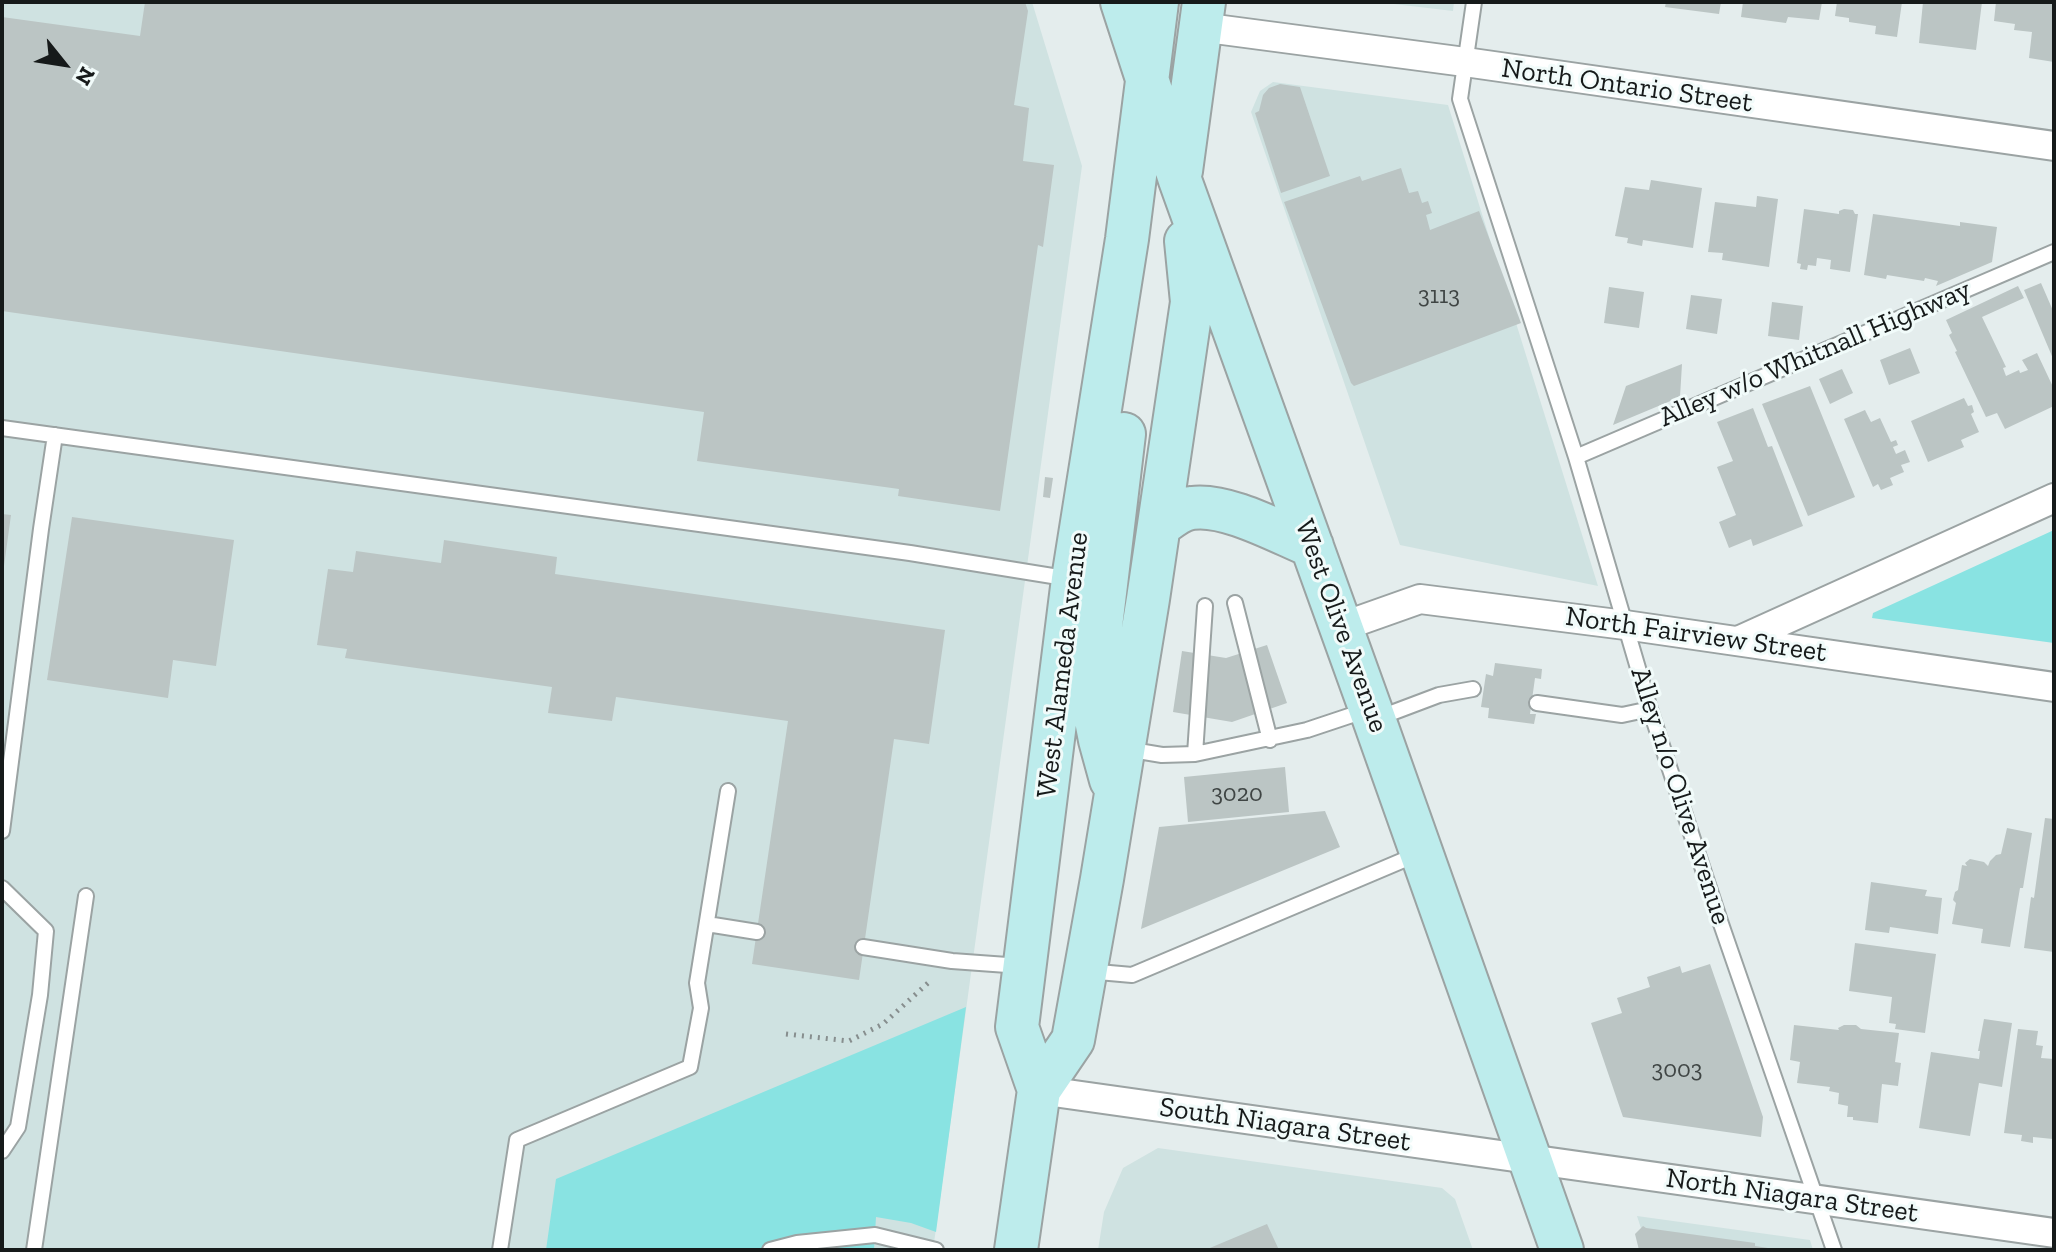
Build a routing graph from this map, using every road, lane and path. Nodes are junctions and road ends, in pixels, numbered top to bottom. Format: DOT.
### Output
graph roads {
  1 [pos="1122,2"];
  2 [pos="1157,2"];
  3 [pos="1474,2"];
  4 [pos="1202,14"];
  5 [pos="1465,62"];
  6 [pos="1147,79"];
  7 [pos="2054,146"];
  8 [pos="1180,180"];
  9 [pos="1127,239"];
  10 [pos="2054,252"];
  11 [pos="2,428"];
  12 [pos="55,435"];
  13 [pos="1576,457"];
  14 [pos="2054,498"];
  15 [pos="1159,526"];
  16 [pos="1312,546"];
  17 [pos="1073,579"];
  18 [pos="1235,603"];
  19 [pos="1205,606"];
  20 [pos="1625,625"];
  21 [pos="1341,627"];
  22 [pos="1738,641"];
  23 [pos="2054,687"];
  24 [pos="1473,689"];
  25 [pos="1537,703"];
  26 [pos="1650,709"];
  27 [pos="1373,714"];
  28 [pos="1270,740"];
  29 [pos="1124,749"];
  30 [pos="1195,754"];
  31 [pos="728,791"];
  32 [pos="1115,797"];
  33 [pos="2,831"];
  34 [pos="1422,852"];
  35 [pos="2,888"];
  36 [pos="86,896"];
  37 [pos="707,924"];
  38 [pos="757,932"];
  39 [pos="863,947"];
  40 [pos="952,961"];
  41 [pos="1024,967"];
  42 [pos="1085,970"];
  43 [pos="786,1034"];
  44 [pos="1039,1090"];
  45 [pos="2,1122"];
  46 [pos="18,1127"];
  47 [pos="2,1151"];
  48 [pos="1531,1159"];
  49 [pos="1817,1199"];
  50 [pos="2054,1233"];
  51 [pos="34,1250"];
  52 [pos="500,1250"];
  53 [pos="770,1250"];
  54 [pos="936,1250"];
  55 [pos="1016,1250"];
  56 [pos="1562,1250"];
  57 [pos="1834,1250"];
  1 -- 6 [label="main road, West Olive Avenue"];
  2 -- 6 [label="main road, West Alameda Avenue"];
  3 -- 5 [label="lane, Alley n/o Olive Avenue"];
  4 -- 5 [label="street, North Ontario Street"];
  4 -- 8 [label="main road, West Alameda Avenue"];
  5 -- 7 [label="street, North Ontario Street"];
  5 -- 13 [label="lane, Alley n/o Olive Avenue"];
  6 -- 8 [label="main road, West Olive Avenue"];
  6 -- 9 [label="main road, West Alameda Avenue"];
  8 -- 9 [label="main road"];
  8 -- 15 [label="main road, West Alameda Avenue"];
  8 -- 16 [label="main road, West Olive Avenue"];
  8 -- 32 [label="main road, West Alameda Avenue"];
  9 -- 17 [label="main road, West Alameda Avenue"];
  10 -- 13 [label="lane, Alley w/o Whitnall Highway"];
  11 -- 12 [label="lane"];
  12 -- 17 [label="lane"];
  12 -- 33 [label="lane"];
  13 -- 20 [label="lane, Alley n/o Olive Avenue"];
  14 -- 22 [label="street"];
  15 -- 16 [label="main road"];
  15 -- 29 [label="main road, West Alameda Avenue"];
  16 -- 21 [label="main road, West Olive Avenue"];
  17 -- 41 [label="main road, West Alameda Avenue"];
  18 -- 28 [label="lane"];
  19 -- 30 [label="lane"];
  20 -- 21 [label="street, North Fairview Street"];
  20 -- 22 [label="street, North Fairview Street"];
  20 -- 26 [label="lane, Alley n/o Olive Avenue"];
  21 -- 27 [label="main road, West Olive Avenue"];
  22 -- 23 [label="street, North Fairview Street"];
  24 -- 27 [label="lane"];
  25 -- 26 [label="lane"];
  26 -- 49 [label="lane, Alley n/o Olive Avenue"];
  27 -- 28 [label="lane"];
  27 -- 34 [label="main road, West Olive Avenue"];
  28 -- 30 [label="lane"];
  29 -- 30 [label="lane"];
  29 -- 32 [label="main road, West Alameda Avenue"];
  31 -- 37 [label="lane"];
  32 -- 42 [label="main road, West Alameda Avenue"];
  34 -- 42 [label="lane"];
  34 -- 48 [label="main road, West Olive Avenue"];
  35 -- 46 [label="lane"];
  36 -- 51 [label="lane"];
  37 -- 38 [label="lane"];
  37 -- 52 [label="lane"];
  39 -- 40 [label="lane"];
  40 -- 41 [label="lane"];
  40 -- 43 [label="path"];
  41 -- 44 [label="main road, West Alameda Avenue"];
  42 -- 44 [label="main road, West Alameda Avenue"];
  44 -- 48 [label="street, South Niagara Street"];
  44 -- 55 [label="main road, West Alameda Avenue"];
  45 -- 46 [label="lane"];
  46 -- 47 [label="lane"];
  48 -- 49 [label="street, North Niagara Street"];
  48 -- 56 [label="main road, West Olive Avenue"];
  49 -- 50 [label="street, North Niagara Street"];
  49 -- 57 [label="lane, Alley n/o Olive Avenue"];
  53 -- 54 [label="lane"];
}
